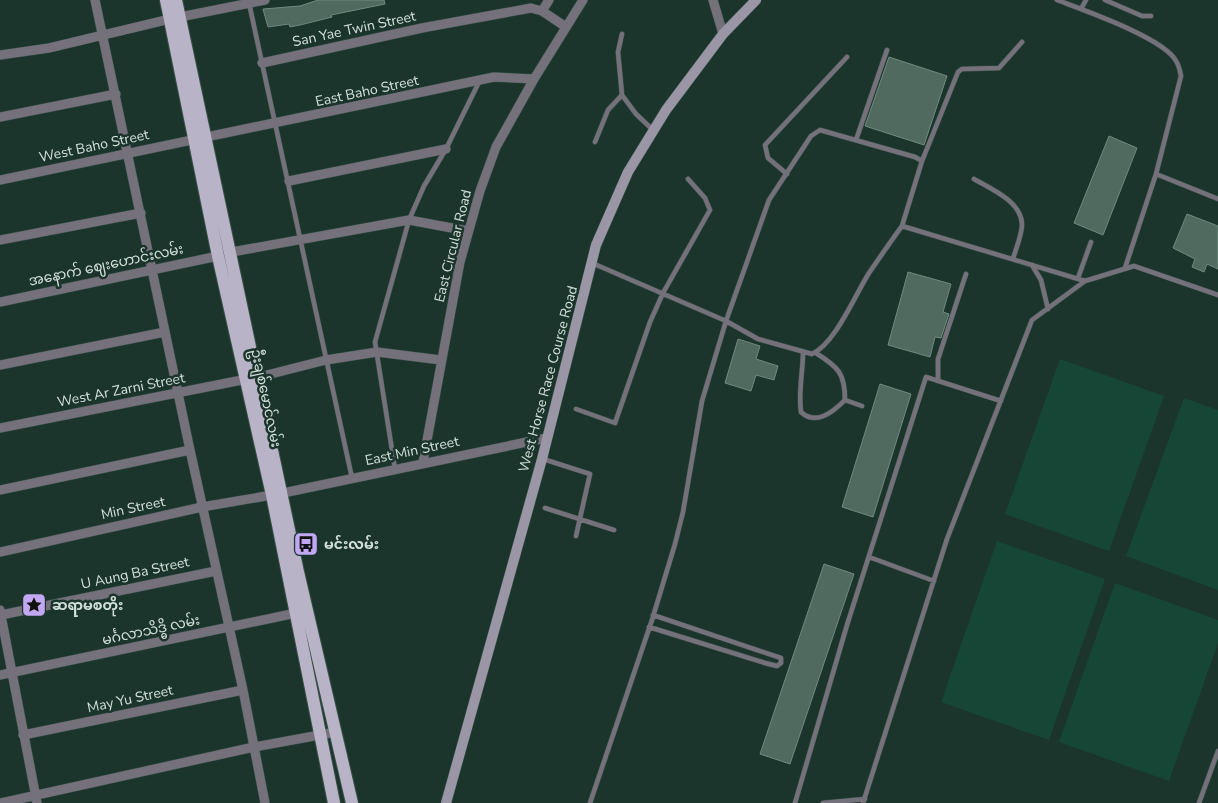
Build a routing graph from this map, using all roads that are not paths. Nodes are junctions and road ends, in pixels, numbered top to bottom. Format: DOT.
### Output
graph roads {
  1 [pos="95,0"];
  2 [pos="166,0"];
  3 [pos="176,0"];
  4 [pos="265,0"];
  5 [pos="549,0"];
  6 [pos="583,0"];
  7 [pos="714,0"];
  8 [pos="756,0"];
  9 [pos="1057,0"];
  10 [pos="1086,0"];
  11 [pos="1105,0"];
  12 [pos="249,2"];
  13 [pos="1081,9"];
  14 [pos="542,11"];
  15 [pos="1151,16"];
  16 [pos="175,18"];
  17 [pos="566,27"];
  18 [pos="103,34"];
  19 [pos="622,34"];
  20 [pos="723,34"];
  21 [pos="1022,42"];
  22 [pos="887,50"];
  23 [pos="0,55"];
  24 [pos="847,57"];
  25 [pos="262,62"];
  26 [pos="534,79"];
  27 [pos="480,80"];
  28 [pos="116,94"];
  29 [pos="622,95"];
  30 [pos="0,117"];
  31 [pos="274,124"];
  32 [pos="653,130"];
  33 [pos="200,139"];
  34 [pos="856,140"];
  35 [pos="595,142"];
  36 [pos="446,149"];
  37 [pos="129,153"];
  38 [pos="922,161"];
  39 [pos="787,174"];
  40 [pos="1156,174"];
  41 [pos="688,179"];
  42 [pos="974,179"];
  43 [pos="0,180"];
  44 [pos="289,181"];
  45 [pos="1218,199"];
  46 [pos="141,213"];
  47 [pos="409,220"];
  48 [pos="902,226"];
  49 [pos="468,231"];
  50 [pos="300,238"];
  51 [pos="0,240"];
  52 [pos="1091,242"];
  53 [pos="232,252"];
  54 [pos="218,256"];
  55 [pos="1013,259"];
  56 [pos="592,263"];
  57 [pos="1032,265"];
  58 [pos="1125,268"];
  59 [pos="153,269"];
  60 [pos="966,274"];
  61 [pos="1078,278"];
  62 [pos="1085,281"];
  63 [pos="663,293"];
  64 [pos="1218,295"];
  65 [pos="0,302"];
  66 [pos="1048,309"];
  67 [pos="726,321"];
  68 [pos="165,332"];
  69 [pos="377,352"];
  70 [pos="803,352"];
  71 [pos="816,353"];
  72 [pos="326,360"];
  73 [pos="441,360"];
  74 [pos="0,366"];
  75 [pos="253,378"];
  76 [pos="938,381"];
  77 [pos="178,393"];
  78 [pos="845,400"];
  79 [pos="1001,401"];
  80 [pos="862,406"];
  81 [pos="576,409"];
  82 [pos="0,428"];
  83 [pos="546,438"];
  84 [pos="190,450"];
  85 [pos="542,459"];
  86 [pos="423,462"];
  87 [pos="395,469"];
  88 [pos="352,478"];
  89 [pos="0,490"];
  90 [pos="277,494"];
  91 [pos="202,507"];
  92 [pos="545,508"];
  93 [pos="581,519"];
  94 [pos="614,530"];
  95 [pos="576,536"];
  96 [pos="0,552"];
  97 [pos="868,557"];
  98 [pos="216,570"];
  99 [pos="934,581"];
  100 [pos="302,612"];
  101 [pos="0,613"];
  102 [pos="654,616"];
  103 [pos="228,627"];
  104 [pos="649,627"];
  105 [pos="11,673"];
  106 [pos="0,675"];
  107 [pos="243,690"];
  108 [pos="336,732"];
  109 [pos="23,735"];
  110 [pos="322,736"];
  111 [pos="254,748"];
  112 [pos="1218,751"];
  113 [pos="36,799"];
  114 [pos="864,801"];
  115 [pos="1,803"];
  116 [pos="264,803"];
  117 [pos="334,803"];
  118 [pos="352,803"];
  119 [pos="446,803"];
  120 [pos="590,803"];
  121 [pos="795,803"];
  122 [pos="823,803"];
  123 [pos="1199,803"];
  1 -- 18 [label="street"];
  2 -- 16 [label="main road, ဦးချစ်မောင်လမ်း"];
  3 -- 16 [label="main road, ဦးချစ်မောင်လမ်း"];
  4 -- 12 [label="street"];
  5 -- 14 [label="street"];
  6 -- 17 [label="street, East Circular Road"];
  7 -- 20 [label="street"];
  8 -- 20 [label="street, West Horse Race Course Road"];
  9 -- 13 [label="lane"];
  10 -- 13 [label="lane"];
  11 -- 15 [label="lane"];
  12 -- 16 [label="street"];
  12 -- 25 [label="lane"];
  13 -- 40 [label="lane"];
  14 -- 17 [label="street"];
  14 -- 25 [label="street, San Yae Twin Street"];
  16 -- 18 [label="street"];
  16 -- 33 [label="main road, ဦးချစ်မောင်လမ်း"];
  17 -- 26 [label="street, East Circular Road"];
  18 -- 23 [label="street"];
  18 -- 28 [label="street"];
  19 -- 29 [label="lane"];
  20 -- 32 [label="street, West Horse Race Course Road"];
  21 -- 38 [label="lane"];
  22 -- 34 [label="lane"];
  24 -- 39 [label="lane"];
  25 -- 31 [label="lane"];
  26 -- 27 [label="street, East Baho Street"];
  26 -- 49 [label="street, East Circular Road"];
  27 -- 31 [label="street, East Baho Street"];
  27 -- 36 [label="lane"];
  28 -- 30 [label="street"];
  28 -- 37 [label="street"];
  29 -- 32 [label="lane"];
  29 -- 35 [label="lane"];
  31 -- 33 [label="street, East Baho Street"];
  31 -- 44 [label="lane"];
  32 -- 56 [label="street, West Horse Race Course Road"];
  33 -- 37 [label="street, West Baho Street"];
  33 -- 53 [label="main road, ဦးချစ်မောင်လမ်း"];
  33 -- 54 [label="main road, ဦးချစ်မောင်လမ်း"];
  34 -- 38 [label="lane"];
  34 -- 39 [label="lane"];
  36 -- 44 [label="street"];
  36 -- 47 [label="lane"];
  37 -- 43 [label="street, West Baho Street"];
  37 -- 46 [label="street"];
  38 -- 48 [label="lane"];
  39 -- 67 [label="lane"];
  40 -- 45 [label="lane"];
  40 -- 58 [label="lane"];
  41 -- 63 [label="lane"];
  42 -- 55 [label="lane"];
  44 -- 50 [label="lane"];
  46 -- 51 [label="street"];
  46 -- 59 [label="street"];
  47 -- 49 [label="street"];
  47 -- 50 [label="street"];
  47 -- 69 [label="lane"];
  48 -- 55 [label="lane"];
  48 -- 71 [label="lane"];
  49 -- 73 [label="street, East Circular Road"];
  50 -- 53 [label="street"];
  50 -- 72 [label="lane"];
  52 -- 61 [label="lane"];
  53 -- 75 [label="main road, ဦးချစ်မောင်လမ်း"];
  54 -- 59 [label="street, အနောက် ဈေးဟောင်းလမ်း"];
  54 -- 75 [label="main road, ဦးချစ်မောင်လမ်း"];
  55 -- 57 [label="lane"];
  56 -- 63 [label="lane"];
  56 -- 83 [label="street, West Horse Race Course Road"];
  57 -- 61 [label="lane"];
  57 -- 66 [label="lane"];
  58 -- 62 [label="lane"];
  58 -- 64 [label="lane"];
  59 -- 65 [label="street, အနောက် ဈေးဟောင်းလမ်း"];
  59 -- 68 [label="street"];
  60 -- 76 [label="lane"];
  61 -- 62 [label="lane"];
  62 -- 66 [label="lane"];
  63 -- 67 [label="lane"];
  63 -- 81 [label="lane"];
  66 -- 79 [label="lane"];
  67 -- 70 [label="lane"];
  67 -- 102 [label="lane"];
  68 -- 74 [label="street"];
  68 -- 77 [label="street"];
  69 -- 72 [label="street, West Ar Zarni Street"];
  69 -- 73 [label="street, West Ar Zarni Street"];
  69 -- 87 [label="lane"];
  70 -- 71 [label="lane"];
  70 -- 78 [label="lane"];
  71 -- 78 [label="lane"];
  72 -- 75 [label="street, West Ar Zarni Street"];
  72 -- 88 [label="lane"];
  73 -- 86 [label="street, East Circular Road"];
  75 -- 77 [label="street, West Ar Zarni Street"];
  75 -- 90 [label="main road, ဦးချစ်မောင်လမ်း"];
  76 -- 79 [label="lane"];
  76 -- 97 [label="lane"];
  77 -- 82 [label="street, West Ar Zarni Street"];
  77 -- 84 [label="street"];
  78 -- 80 [label="lane"];
  79 -- 99 [label="lane"];
  83 -- 85 [label="street, West Horse Race Course Road"];
  83 -- 86 [label="street, East Min Street"];
  84 -- 89 [label="street"];
  84 -- 91 [label="street"];
  85 -- 93 [label="lane"];
  85 -- 119 [label="street, West Horse Race Course Road"];
  86 -- 87 [label="street, East Min Street"];
  87 -- 88 [label="street, East Min Street"];
  88 -- 90 [label="street, East Min Street"];
  90 -- 91 [label="street, Min Street"];
  90 -- 100 [label="main road, ဦးချစ်မောင်လမ်း"];
  91 -- 96 [label="street, Min Street"];
  91 -- 98 [label="street"];
  92 -- 93 [label="lane"];
  93 -- 94 [label="lane"];
  93 -- 95 [label="lane"];
  97 -- 99 [label="lane"];
  97 -- 121 [label="lane"];
  98 -- 101 [label="street, U Aung Ba Street"];
  98 -- 103 [label="street"];
  99 -- 114 [label="lane"];
  100 -- 103 [label="street, မင်္ဂလာသိဒ္ဓိ လမ်း"];
  100 -- 108 [label="main road"];
  100 -- 110 [label="main road, ဦးချစ်မောင်လမ်း"];
  101 -- 105 [label="street"];
  102 -- 104 [label="lane"];
  102 -- 104 [label="lane"];
  103 -- 105 [label="street, မင်္ဂလာသိဒ္ဓိ လမ်း"];
  103 -- 107 [label="street"];
  104 -- 120 [label="lane"];
  105 -- 106 [label="street, မင်္ဂလာသိဒ္ဓိ လမ်း"];
  105 -- 109 [label="street"];
  107 -- 109 [label="street, May Yu Street"];
  107 -- 111 [label="street"];
  108 -- 110 [label="street"];
  108 -- 118 [label="main road"];
  109 -- 113 [label="street"];
  110 -- 111 [label="street"];
  110 -- 117 [label="main road, ဦးချစ်မောင်လမ်း"];
  111 -- 113 [label="street"];
  111 -- 116 [label="street"];
  112 -- 123 [label="lane"];
  113 -- 115 [label="street"];
  114 -- 122 [label="lane"];
}
